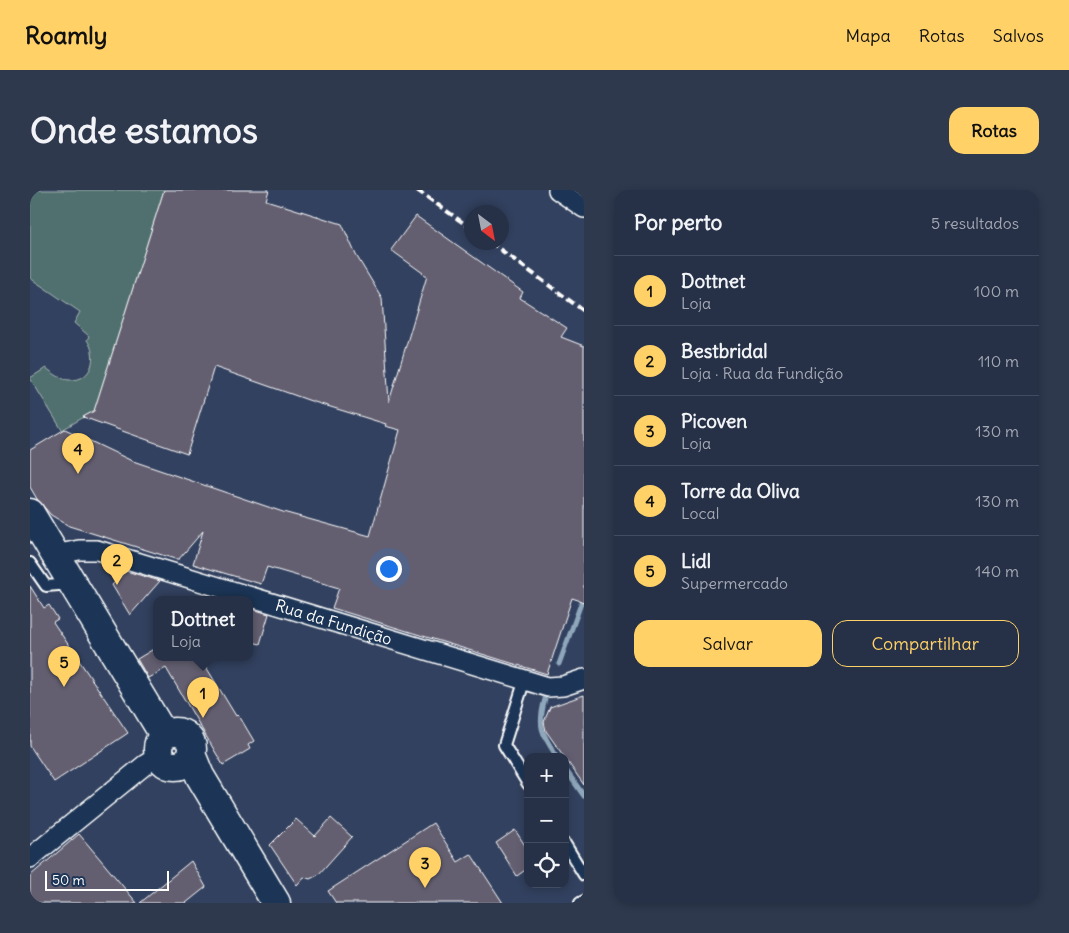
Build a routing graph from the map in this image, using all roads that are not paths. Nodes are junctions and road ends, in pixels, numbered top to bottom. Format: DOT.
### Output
graph roads {
  1 [pos="558,190"];
  2 [pos="584,208"];
  3 [pos="31,520"];
  4 [pos="42,559"];
  5 [pos="250,596"];
  6 [pos="253,597"];
  7 [pos="525,679"];
  8 [pos="584,680"];
  9 [pos="172,753"];
  10 [pos="524,778"];
  11 [pos="569,850"];
  12 [pos="30,858"];
  13 [pos="584,874"];
  14 [pos="584,901"];
  15 [pos="260,903"];
  16 [pos="276,903"];
  17 [pos="580,903"];
  1 -- 2 [label="street"];
  3 -- 4 [label="main road"];
  4 -- 5 [label="street, Rua da Fundição"];
  4 -- 9 [label="main road"];
  6 -- 7 [label="street, Rua da Fundição"];
  7 -- 8 [label="street, Rua da Fundição"];
  7 -- 10 [label="lane"];
  9 -- 12 [label="street"];
  9 -- 15 [label="main road"];
  9 -- 16 [label="main road"];
  11 -- 13 [label="lane"];
  14 -- 17 [label="lane"];
}
